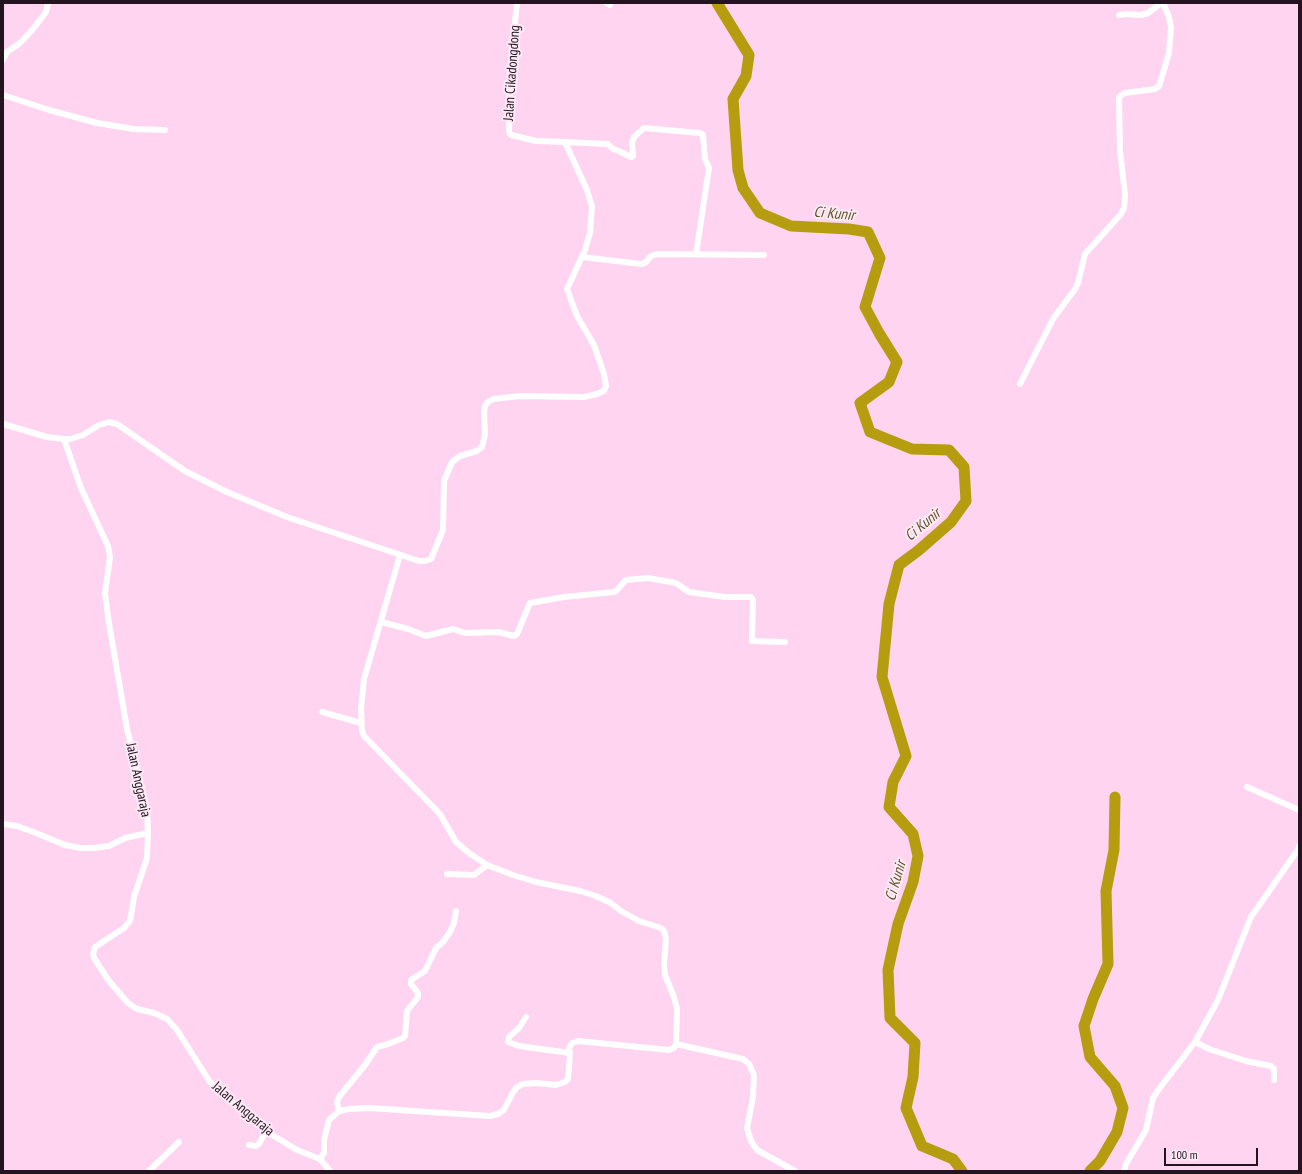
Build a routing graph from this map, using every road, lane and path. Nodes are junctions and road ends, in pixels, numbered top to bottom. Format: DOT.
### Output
graph roads {
  1 [pos="48,3"];
  2 [pos="517,3"];
  3 [pos="1162,3"];
  4 [pos="1119,15"];
  5 [pos="3,60"];
  6 [pos="3,95"];
  7 [pos="165,130"];
  8 [pos="564,142"];
  9 [pos="696,254"];
  10 [pos="764,255"];
  11 [pos="582,257"];
  12 [pos="1020,384"];
  13 [pos="3,424"];
  14 [pos="67,439"];
  15 [pos="400,555"];
  16 [pos="381,622"];
  17 [pos="785,642"];
  18 [pos="322,712"];
  19 [pos="361,723"];
  20 [pos="1247,787"];
  21 [pos="1299,810"];
  22 [pos="3,824"];
  23 [pos="148,833"];
  24 [pos="1299,846"];
  25 [pos="487,865"];
  26 [pos="448,874"];
  27 [pos="456,911"];
  28 [pos="526,1017"];
  29 [pos="1195,1042"];
  30 [pos="676,1044"];
  31 [pos="570,1054"];
  32 [pos="1274,1080"];
  33 [pos="338,1111"];
  34 [pos="266,1131"];
  35 [pos="179,1142"];
  36 [pos="250,1145"];
  37 [pos="320,1159"];
  38 [pos="149,1171"];
  39 [pos="330,1171"];
  40 [pos="795,1171"];
  41 [pos="1124,1171"];
  1 -- 5 [label="street"];
  2 -- 8 [label="street, Jalan Cikadongdong"];
  3 -- 4 [label="street"];
  3 -- 12 [label="street"];
  6 -- 7 [label="street"];
  8 -- 9 [label="street"];
  8 -- 11 [label="street"];
  9 -- 10 [label="street"];
  9 -- 11 [label="street"];
  11 -- 15 [label="street"];
  13 -- 14 [label="street"];
  14 -- 15 [label="street"];
  14 -- 23 [label="street, Jalan Anggaraja"];
  15 -- 16 [label="street"];
  16 -- 17 [label="street"];
  16 -- 19 [label="street"];
  18 -- 19 [label="street"];
  19 -- 25 [label="street"];
  20 -- 21 [label="street"];
  22 -- 23 [label="street"];
  23 -- 34 [label="street, Jalan Anggaraja"];
  24 -- 29 [label="street"];
  25 -- 26 [label="street"];
  25 -- 30 [label="street"];
  27 -- 33 [label="street"];
  28 -- 31 [label="street"];
  29 -- 32 [label="street"];
  29 -- 41 [label="street"];
  30 -- 31 [label="street"];
  30 -- 40 [label="street"];
  31 -- 33 [label="street"];
  33 -- 37 [label="street"];
  34 -- 36 [label="street"];
  34 -- 37 [label="street, Jalan Anggaraja"];
  35 -- 38 [label="street"];
  37 -- 39 [label="street"];
}
